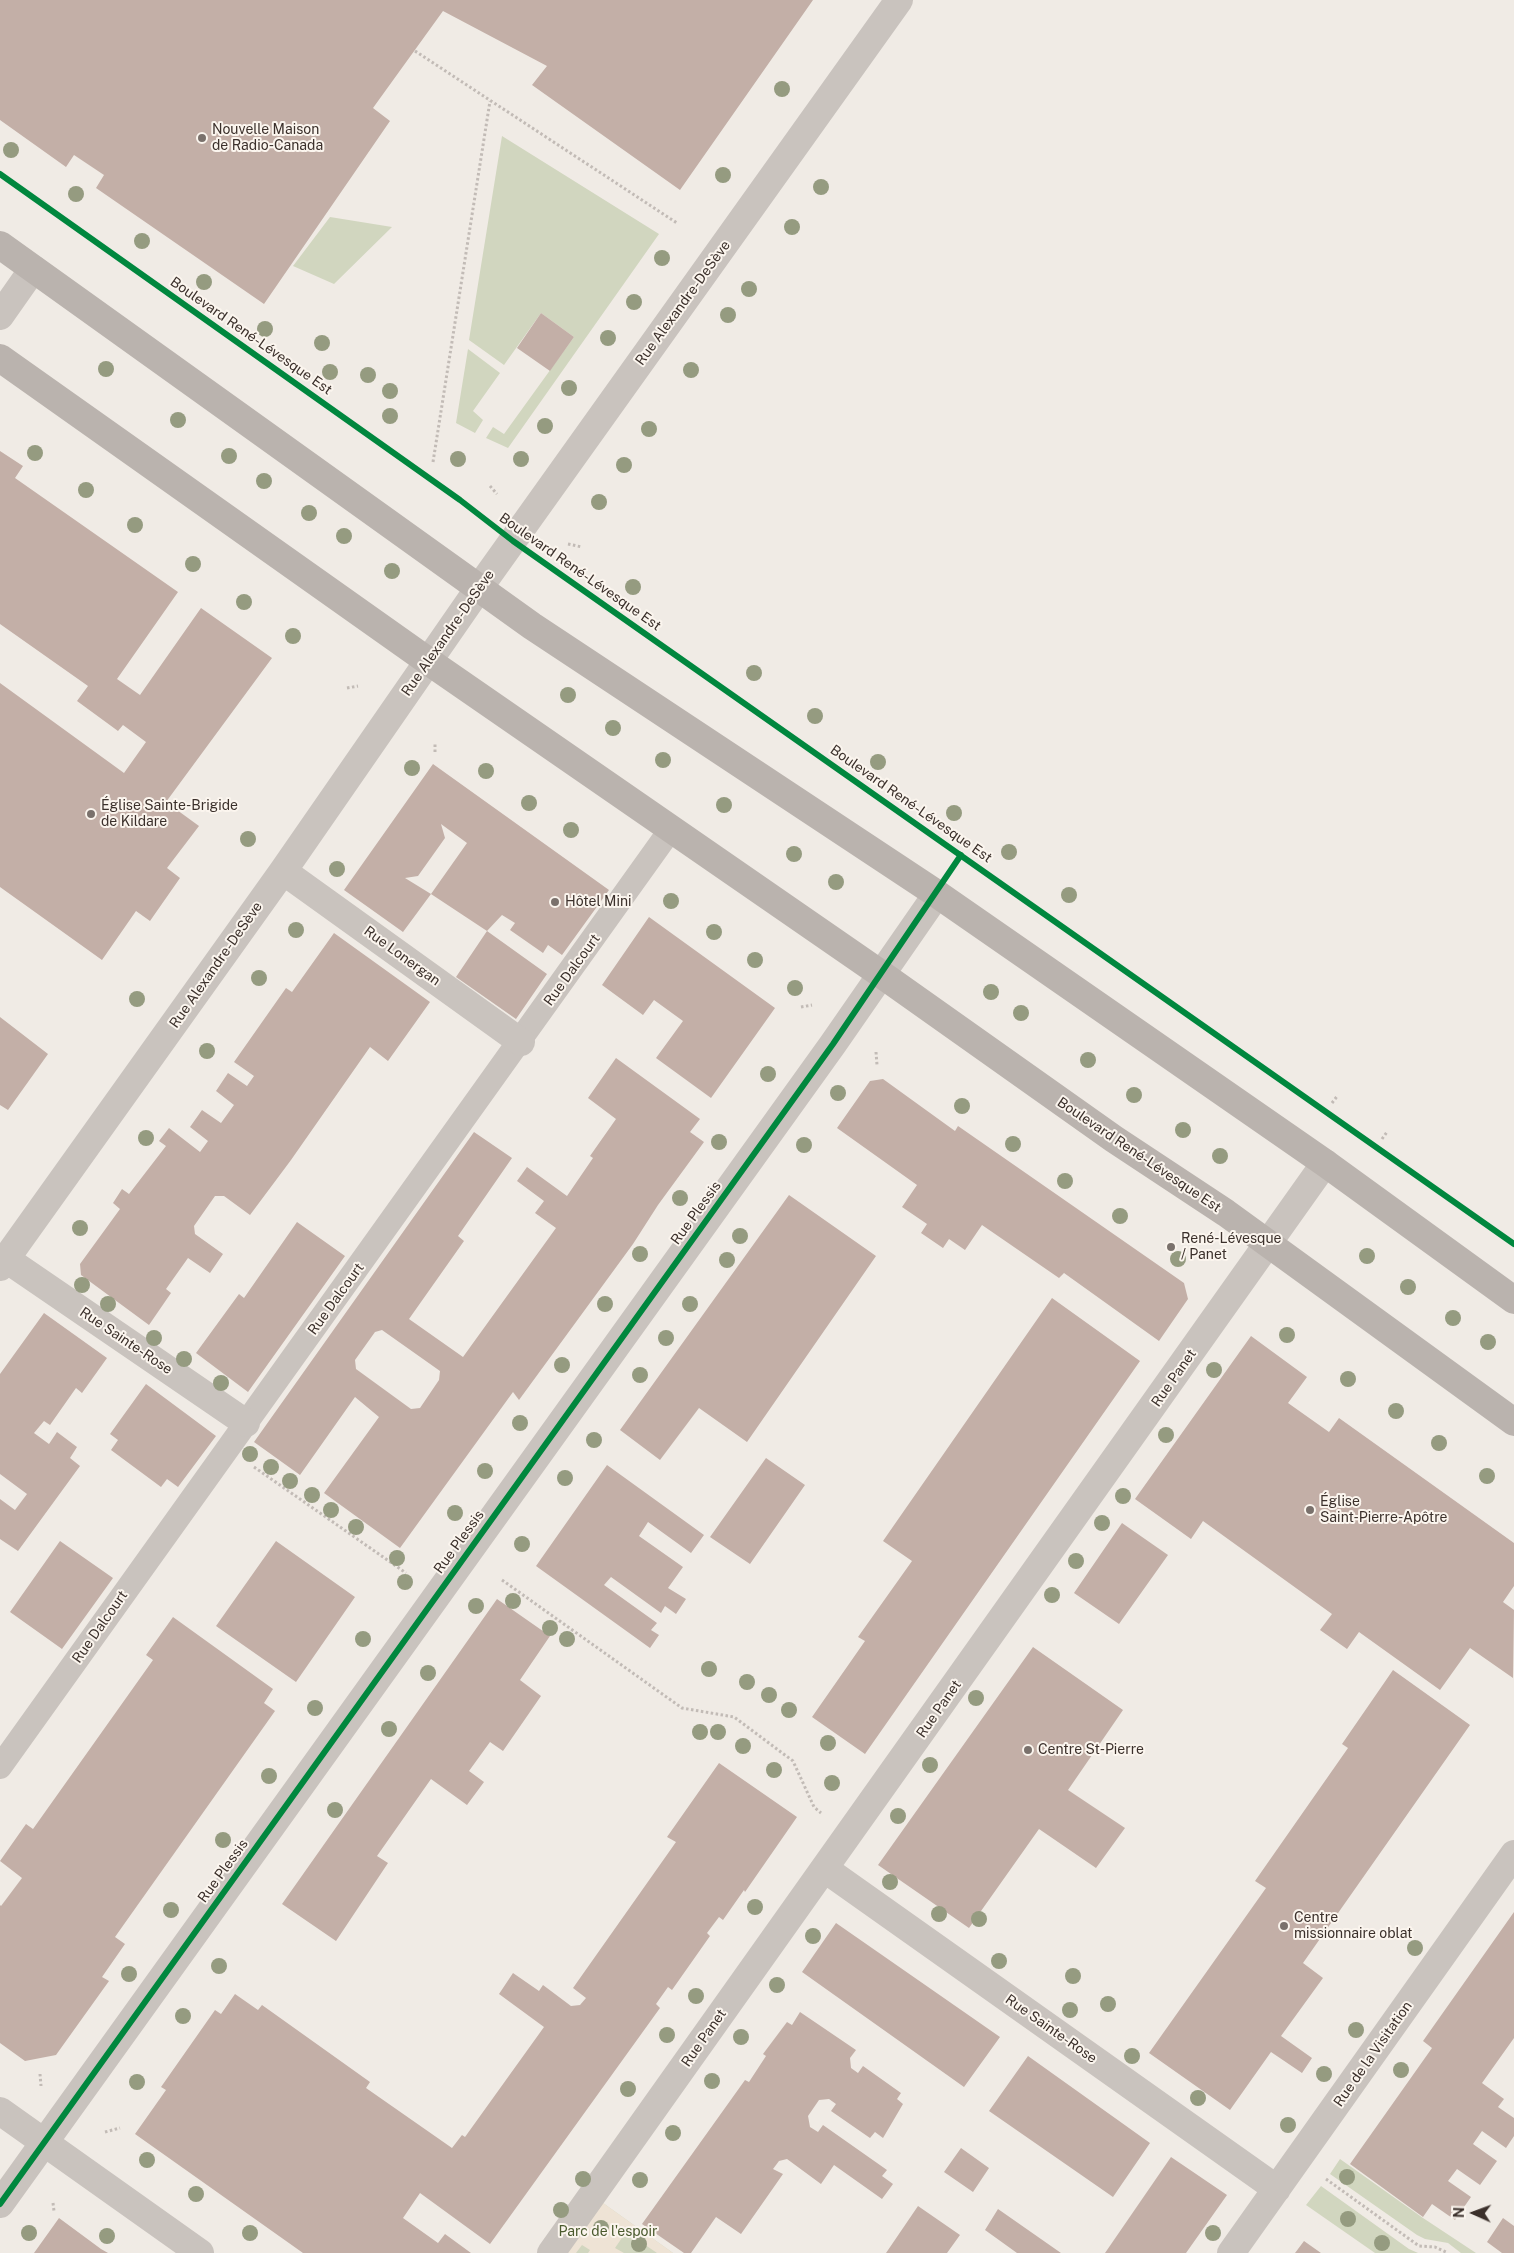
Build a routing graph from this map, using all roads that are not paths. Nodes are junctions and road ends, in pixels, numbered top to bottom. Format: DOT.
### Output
graph roads {
  1 [pos="899,0"];
  2 [pos="0,245"];
  3 [pos="33,269"];
  4 [pos="0,316"];
  5 [pos="0,358"];
  6 [pos="479,588"];
  7 [pos="428,661"];
  8 [pos="671,830"];
  9 [pos="282,871"];
  10 [pos="937,894"];
  11 [pos="881,974"];
  12 [pos="521,1042"];
  13 [pos="1326,1163"];
  14 [pos="1269,1245"];
  15 [pos="3,1263"];
  16 [pos="1514,1300"];
  17 [pos="1514,1422"];
  18 [pos="246,1423"];
  19 [pos="0,1767"];
  20 [pos="1514,1854"];
  21 [pos="825,1869"];
  22 [pos="0,2110"];
  23 [pos="44,2142"];
  24 [pos="1276,2189"];
  25 [pos="0,2204"];
  26 [pos="200,2253"];
  27 [pos="551,2253"];
  28 [pos="1231,2253"];
  1 -- 6 [label="street, Rue Alexandre-DeSève"];
  2 -- 3 [label="main road"];
  3 -- 4 [label="street"];
  3 -- 6 [label="main road"];
  5 -- 7 [label="main road, Boulevard René-Lévesque Est"];
  6 -- 7 [label="street, Rue Alexandre-DeSève"];
  6 -- 10 [label="main road"];
  7 -- 8 [label="main road, Boulevard René-Lévesque Est"];
  7 -- 9 [label="street, Rue Alexandre-DeSève"];
  8 -- 11 [label="main road, Boulevard René-Lévesque Est"];
  8 -- 12 [label="lane, Rue Dalcourt"];
  9 -- 12 [label="street, Rue Lonergan"];
  9 -- 15 [label="street, Rue Alexandre-DeSève"];
  10 -- 11 [label="street, Rue Plessis"];
  10 -- 13 [label="main road"];
  11 -- 14 [label="main road, Boulevard René-Lévesque Est"];
  11 -- 23 [label="street, Rue Plessis"];
  12 -- 18 [label="lane, Rue Dalcourt"];
  13 -- 14 [label="street, Rue Panet"];
  13 -- 16 [label="main road"];
  14 -- 17 [label="main road, Boulevard René-Lévesque Est"];
  14 -- 21 [label="street, Rue Panet"];
  15 -- 18 [label="street, Rue Sainte-Rose"];
  18 -- 19 [label="lane, Rue Dalcourt"];
  20 -- 24 [label="street, Rue de la Visitation"];
  21 -- 24 [label="street, Rue Sainte-Rose"];
  21 -- 27 [label="street, Rue Panet"];
  22 -- 23 [label="street"];
  23 -- 25 [label="street, Rue Plessis"];
  23 -- 26 [label="street"];
  24 -- 28 [label="street, Rue de la Visitation"];
}
